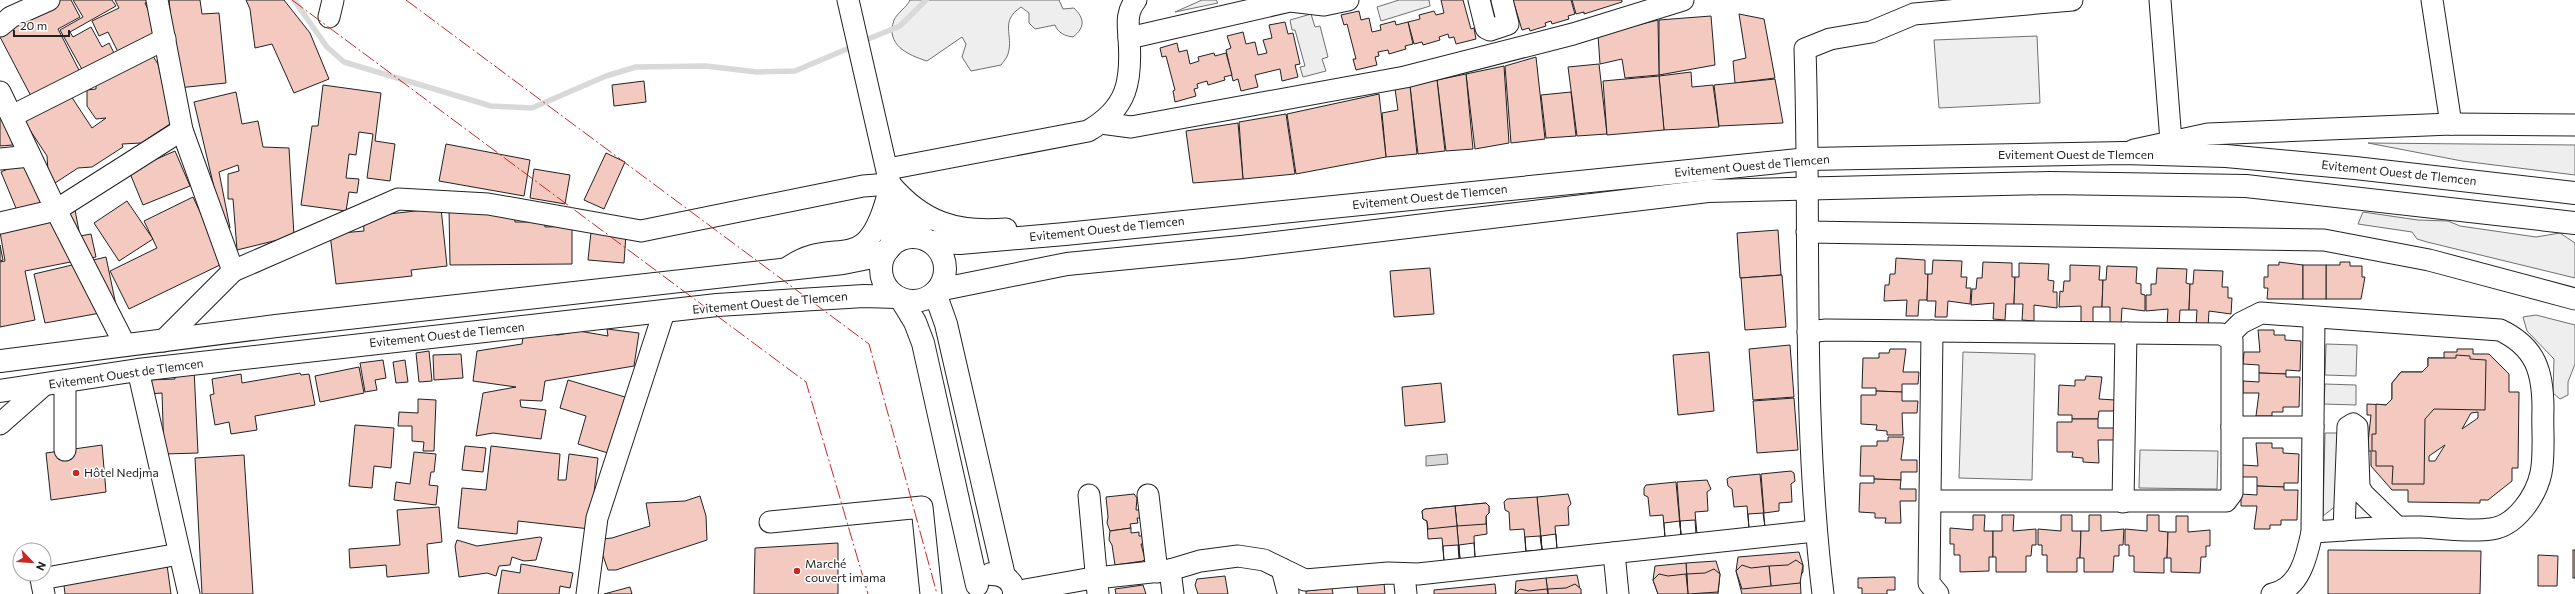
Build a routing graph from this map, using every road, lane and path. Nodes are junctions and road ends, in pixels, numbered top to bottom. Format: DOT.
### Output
graph roads {
  1 [pos="49,0"];
  2 [pos="157,0"];
  3 [pos="848,0"];
  4 [pos="1136,0"];
  5 [pos="1348,0"];
  6 [pos="1479,0"];
  7 [pos="1502,0"];
  8 [pos="1683,0"];
  9 [pos="2072,0"];
  10 [pos="2160,0"];
  11 [pos="2432,0"];
  12 [pos="0,26"];
  13 [pos="165,38"];
  14 [pos="1129,38"];
  15 [pos="0,92"];
  16 [pos="12,116"];
  17 [pos="1101,123"];
  18 [pos="2451,124"];
  19 [pos="2575,125"];
  20 [pos="182,130"];
  21 [pos="2170,141"];
  22 [pos="2124,153"];
  23 [pos="30,156"];
  24 [pos="0,159"];
  25 [pos="1808,159"];
  26 [pos="889,177"];
  27 [pos="1808,189"];
  28 [pos="2575,193"];
  29 [pos="56,210"];
  30 [pos="0,223"];
  31 [pos="2575,223"];
  32 [pos="1122,228"];
  33 [pos="1807,232"];
  34 [pos="928,241"];
  35 [pos="890,248"];
  36 [pos="786,269"];
  37 [pos="233,271"];
  38 [pos="936,292"];
  39 [pos="899,298"];
  40 [pos="2575,299"];
  41 [pos="664,312"];
  42 [pos="2314,318"];
  43 [pos="1932,331"];
  44 [pos="1808,332"];
  45 [pos="2126,333"];
  46 [pos="2228,336"];
  47 [pos="164,341"];
  48 [pos="125,345"];
  49 [pos="0,361"];
  50 [pos="138,370"];
  51 [pos="65,383"];
  52 [pos="43,386"];
  53 [pos="0,391"];
  54 [pos="0,424"];
  55 [pos="2232,427"];
  56 [pos="2313,427"];
  57 [pos="65,450"];
  58 [pos="1089,495"];
  59 [pos="1148,495"];
  60 [pos="1931,501"];
  61 [pos="2123,502"];
  62 [pos="770,522"];
  63 [pos="2396,526"];
  64 [pos="2344,530"];
  65 [pos="1815,531"];
  66 [pos="2312,532"];
  67 [pos="1614,553"];
  68 [pos="179,554"];
  69 [pos="1163,571"];
  70 [pos="1404,574"];
  71 [pos="1097,586"];
  72 [pos="1011,587"];
  73 [pos="1294,589"];
  74 [pos="976,590"];
  75 [pos="44,594"];
  76 [pos="189,594"];
  77 [pos="587,594"];
  78 [pos="931,594"];
  79 [pos="1173,594"];
  80 [pos="1406,594"];
  81 [pos="1618,594"];
  82 [pos="1823,594"];
  83 [pos="1938,594"];
  84 [pos="2277,594"];
  1 -- 12 [label="street"];
  2 -- 13 [label="street"];
  3 -- 26 [label="street"];
  4 -- 14 [label="street"];
  5 -- 14 [label="street"];
  6 -- 7 [label="street"];
  8 -- 17 [label="street"];
  9 -- 25 [label="street"];
  10 -- 21 [label="street"];
  11 -- 18 [label="street"];
  13 -- 16 [label="street"];
  13 -- 20 [label="street"];
  14 -- 17 [label="street"];
  15 -- 16 [label="street"];
  16 -- 23 [label="street"];
  17 -- 26 [label="street"];
  18 -- 19 [label="street"];
  18 -- 21 [label="street"];
  20 -- 29 [label="street"];
  20 -- 37 [label="street"];
  21 -- 22 [label="street"];
  22 -- 25 [label="highway, Evitement Ouest de Tlemcen"];
  22 -- 28 [label="highway, Evitement Ouest de Tlemcen"];
  23 -- 24 [label="street"];
  23 -- 29 [label="street"];
  25 -- 27 [label="street"];
  25 -- 32 [label="highway, Evitement Ouest de Tlemcen"];
  26 -- 32 [label="street"];
  26 -- 34 [label="street"];
  26 -- 35 [label="street"];
  26 -- 36 [label="street"];
  26 -- 37 [label="street"];
  27 -- 31 [label="highway, Evitement Ouest de Tlemcen"];
  27 -- 33 [label="street"];
  27 -- 38 [label="highway, Evitement Ouest de Tlemcen"];
  29 -- 30 [label="street"];
  29 -- 48 [label="street"];
  32 -- 34 [label="highway, Evitement Ouest de Tlemcen"];
  33 -- 40 [label="street"];
  33 -- 44 [label="street"];
  34 -- 35 [label="highway, Evitement Ouest de Tlemcen"];
  34 -- 38 [label="highway"];
  35 -- 36 [label="highway, Evitement Ouest de Tlemcen"];
  35 -- 39 [label="highway"];
  36 -- 47 [label="highway, Evitement Ouest de Tlemcen"];
  37 -- 47 [label="street"];
  38 -- 39 [label="highway, Evitement Ouest de Tlemcen"];
  38 -- 72 [label="highway"];
  39 -- 41 [label="highway, Evitement Ouest de Tlemcen"];
  39 -- 74 [label="highway"];
  41 -- 50 [label="highway, Evitement Ouest de Tlemcen"];
  41 -- 77 [label="street"];
  42 -- 46 [label="street"];
  42 -- 56 [label="street"];
  42 -- 63 [label="street"];
  43 -- 44 [label="street"];
  43 -- 45 [label="street"];
  43 -- 60 [label="street"];
  44 -- 65 [label="street"];
  45 -- 46 [label="street"];
  45 -- 61 [label="street"];
  46 -- 55 [label="street"];
  47 -- 48 [label="highway, Evitement Ouest de Tlemcen"];
  48 -- 49 [label="highway, Evitement Ouest de Tlemcen"];
  50 -- 51 [label="highway, Evitement Ouest de Tlemcen"];
  50 -- 68 [label="street"];
  51 -- 52 [label="highway, Evitement Ouest de Tlemcen"];
  51 -- 57 [label="street"];
  52 -- 53 [label="highway, Evitement Ouest de Tlemcen"];
  52 -- 54 [label="street"];
  55 -- 56 [label="street"];
  55 -- 61 [label="street"];
  56 -- 66 [label="street"];
  58 -- 71 [label="street"];
  59 -- 69 [label="street"];
  60 -- 61 [label="street"];
  60 -- 83 [label="street"];
  62 -- 78 [label="street"];
  63 -- 64 [label="street"];
  63 -- 64 [label="street"];
  64 -- 66 [label="street"];
  65 -- 67 [label="street"];
  65 -- 82 [label="street"];
  66 -- 84 [label="street"];
  67 -- 70 [label="street"];
  67 -- 81 [label="street"];
  68 -- 75 [label="street"];
  68 -- 76 [label="street"];
  69 -- 71 [label="street"];
  69 -- 73 [label="street"];
  69 -- 79 [label="street"];
  70 -- 73 [label="street"];
  70 -- 80 [label="street"];
  71 -- 72 [label="street"];
  72 -- 74 [label="highway"];
}
